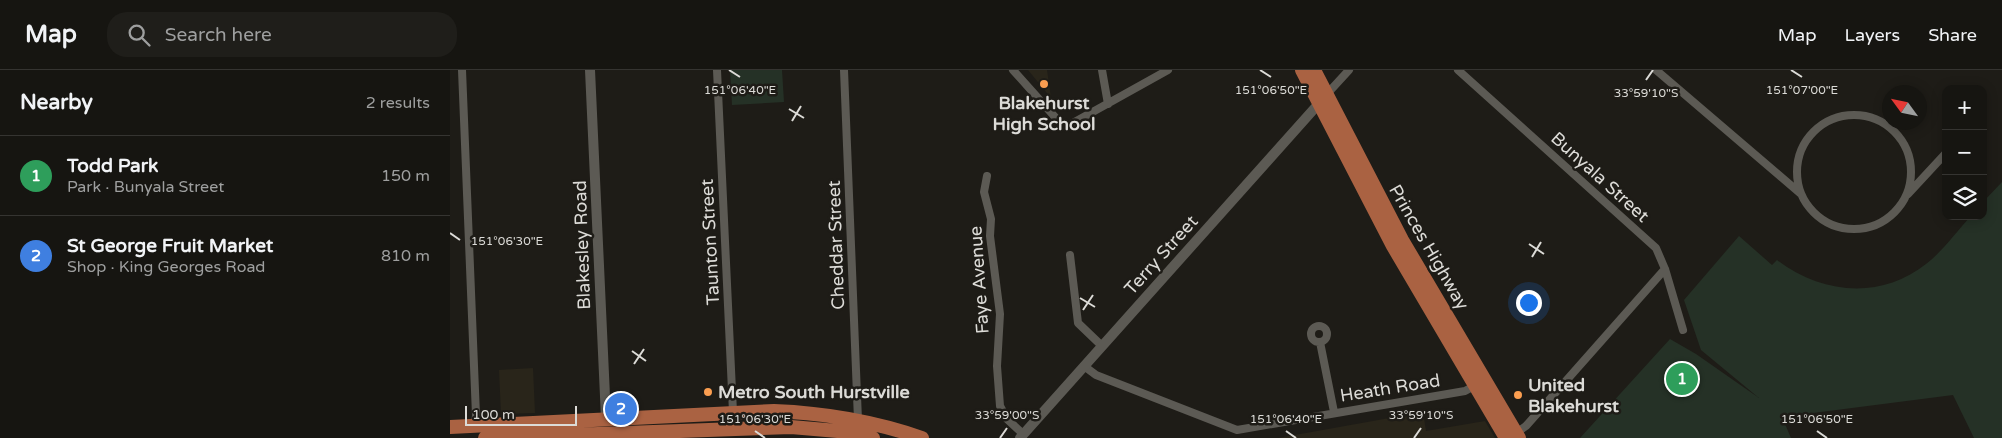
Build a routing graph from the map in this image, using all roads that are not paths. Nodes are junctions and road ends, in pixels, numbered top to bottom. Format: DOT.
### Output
graph roads {
  1 [pos="462,70"];
  2 [pos="590,70"];
  3 [pos="717,70"];
  4 [pos="844,70"];
  5 [pos="1013,70"];
  6 [pos="1102,70"];
  7 [pos="1168,70"];
  8 [pos="1302,70"];
  9 [pos="1314,70"];
  10 [pos="1348,70"];
  11 [pos="1458,70"];
  12 [pos="1656,70"];
  13 [pos="1322,100"];
  14 [pos="1108,104"];
  15 [pos="1942,157"];
  16 [pos="987,176"];
  17 [pos="1801,194"];
  18 [pos="1907,195"];
  19 [pos="1070,255"];
  20 [pos="1665,269"];
  21 [pos="1683,330"];
  22 [pos="1320,342"];
  23 [pos="1102,346"];
  24 [pos="1084,366"];
  25 [pos="1480,383"];
  26 [pos="733,412"];
  27 [pos="1334,412"];
  28 [pos="606,418"];
  29 [pos="858,420"];
  30 [pos="475,426"];
  31 [pos="450,427"];
  32 [pos="650,432"];
  33 [pos="581,434"];
  34 [pos="1021,436"];
  35 [pos="1514,436"];
  36 [pos="484,438"];
  37 [pos="873,438"];
  38 [pos="922,438"];
  1 -- 30 [label="street"];
  2 -- 28 [label="street, Blakesley Road"];
  3 -- 26 [label="street, Taunton Street"];
  4 -- 29 [label="street, Cheddar Street"];
  5 -- 14 [label="street"];
  6 -- 14 [label="street"];
  7 -- 14 [label="street"];
  8 -- 13 [label="highway, Princes Highway"];
  9 -- 13 [label="highway, Princes Highway"];
  10 -- 13 [label="street"];
  11 -- 20 [label="street, Bunyala Street"];
  12 -- 17 [label="street"];
  13 -- 23 [label="street, Terry Street"];
  13 -- 25 [label="highway, Princes Highway"];
  15 -- 18 [label="street"];
  16 -- 34 [label="street, Faye Avenue"];
  17 -- 18 [label="street"];
  17 -- 18 [label="street"];
  19 -- 23 [label="street"];
  20 -- 21 [label="street, Bunyala Street"];
  20 -- 35 [label="street"];
  22 -- 27 [label="street"];
  23 -- 24 [label="street, Terry Street"];
  24 -- 27 [label="street, Heath Road"];
  24 -- 34 [label="street, Terry Street"];
  25 -- 27 [label="street, Heath Road"];
  25 -- 35 [label="highway, Princes Highway"];
  26 -- 28 [label="highway"];
  26 -- 29 [label="highway"];
  28 -- 30 [label="highway"];
  28 -- 32 [label="highway"];
  28 -- 33 [label="highway"];
  29 -- 38 [label="highway"];
  30 -- 31 [label="highway"];
  32 -- 33 [label="highway"];
  32 -- 37 [label="highway"];
  33 -- 36 [label="highway"];
}
